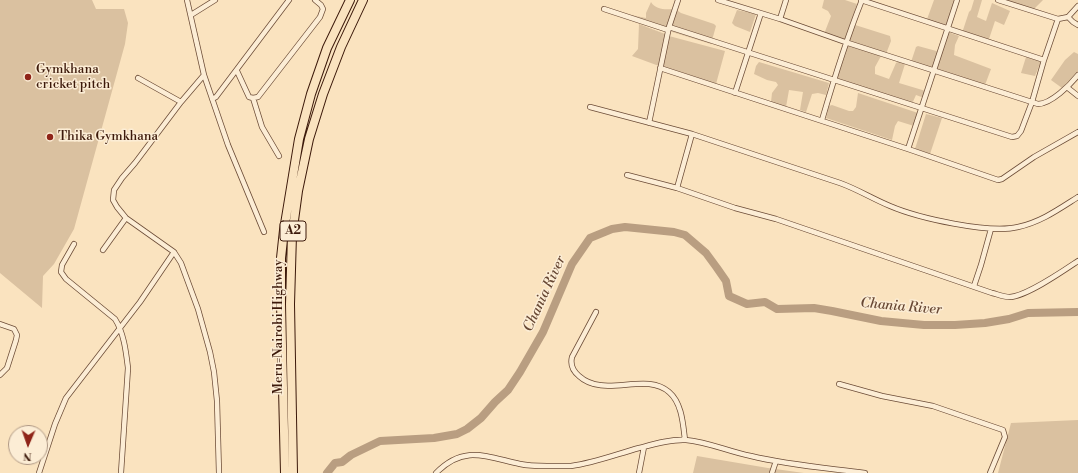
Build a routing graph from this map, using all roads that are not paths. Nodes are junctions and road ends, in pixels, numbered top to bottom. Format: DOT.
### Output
graph roads {
  1 [pos="187,0"];
  2 [pos="214,0"];
  3 [pos="289,0"];
  4 [pos="316,0"];
  5 [pos="350,0"];
  6 [pos="363,0"];
  7 [pos="678,0"];
  8 [pos="718,0"];
  9 [pos="786,0"];
  10 [pos="861,0"];
  11 [pos="957,0"];
  12 [pos="998,0"];
  13 [pos="1078,6"];
  14 [pos="604,9"];
  15 [pos="761,13"];
  16 [pos="191,15"];
  17 [pos="1068,17"];
  18 [pos="780,19"];
  19 [pos="1058,19"];
  20 [pos="1078,25"];
  21 [pos="669,29"];
  22 [pos="948,29"];
  23 [pos="845,42"];
  24 [pos="747,52"];
  25 [pos="1044,60"];
  26 [pos="660,68"];
  27 [pos="237,70"];
  28 [pos="935,70"];
  29 [pos="204,75"];
  30 [pos="1078,75"];
  31 [pos="138,78"];
  32 [pos="833,80"];
  33 [pos="1068,88"];
  34 [pos="735,93"];
  35 [pos="1078,96"];
  36 [pos="253,98"];
  37 [pos="212,99"];
  38 [pos="181,102"];
  39 [pos="1032,102"];
  40 [pos="590,107"];
  41 [pos="922,109"];
  42 [pos="822,120"];
  43 [pos="649,123"];
  44 [pos="1078,132"];
  45 [pos="692,134"];
  46 [pos="908,148"];
  47 [pos="279,156"];
  48 [pos="627,176"];
  49 [pos="677,188"];
  50 [pos="1078,197"];
  51 [pos="126,218"];
  52 [pos="991,229"];
  53 [pos="264,232"];
  54 [pos="74,244"];
  55 [pos="102,250"];
  56 [pos="174,252"];
  57 [pos="1078,261"];
  58 [pos="974,286"];
  59 [pos="596,312"];
  60 [pos="0,324"];
  61 [pos="120,328"];
  62 [pos="0,375"];
  63 [pos="839,384"];
  64 [pos="685,440"];
  65 [pos="644,447"];
  66 [pos="776,461"];
  67 [pos="39,473"];
  68 [pos="121,473"];
  69 [pos="219,473"];
  70 [pos="285,473"];
  71 [pos="293,473"];
  72 [pos="436,473"];
  73 [pos="638,473"];
  74 [pos="772,473"];
  75 [pos="865,473"];
  76 [pos="990,473"];
  1 -- 16 [label="street"];
  2 -- 16 [label="street"];
  3 -- 27 [label="street"];
  4 -- 36 [label="street"];
  5 -- 70 [label="highway, Meru-Nairobi Highway / A2"];
  6 -- 71 [label="highway, Meru-Nairobi Highway / A2"];
  7 -- 21 [label="street"];
  8 -- 15 [label="street"];
  9 -- 18 [label="street"];
  10 -- 22 [label="street"];
  10 -- 23 [label="street"];
  11 -- 22 [label="street"];
  12 -- 19 [label="street"];
  13 -- 17 [label="street"];
  14 -- 21 [label="street"];
  15 -- 18 [label="street"];
  15 -- 24 [label="street"];
  16 -- 29 [label="street"];
  17 -- 19 [label="street"];
  17 -- 20 [label="street"];
  18 -- 23 [label="street"];
  19 -- 25 [label="street"];
  21 -- 24 [label="street"];
  21 -- 26 [label="street"];
  22 -- 25 [label="street"];
  22 -- 28 [label="street"];
  23 -- 28 [label="street"];
  23 -- 32 [label="street"];
  24 -- 32 [label="street"];
  24 -- 34 [label="street"];
  25 -- 39 [label="street"];
  26 -- 34 [label="street"];
  26 -- 43 [label="street"];
  27 -- 36 [label="street"];
  27 -- 37 [label="street"];
  28 -- 39 [label="street"];
  28 -- 41 [label="street"];
  29 -- 37 [label="street"];
  29 -- 38 [label="street"];
  30 -- 33 [label="street"];
  31 -- 38 [label="street"];
  32 -- 41 [label="street"];
  32 -- 42 [label="street"];
  33 -- 35 [label="street"];
  33 -- 39 [label="street"];
  34 -- 42 [label="street"];
  36 -- 47 [label="street"];
  37 -- 53 [label="street"];
  38 -- 51 [label="street"];
  39 -- 41 [label="street"];
  40 -- 43 [label="street"];
  41 -- 46 [label="street"];
  42 -- 46 [label="street"];
  43 -- 45 [label="street"];
  44 -- 46 [label="street"];
  45 -- 49 [label="street"];
  45 -- 52 [label="street"];
  48 -- 49 [label="street"];
  49 -- 58 [label="street"];
  50 -- 52 [label="street"];
  51 -- 55 [label="street"];
  51 -- 56 [label="street"];
  52 -- 58 [label="street"];
  54 -- 61 [label="street"];
  56 -- 61 [label="street"];
  56 -- 69 [label="street"];
  57 -- 58 [label="street"];
  59 -- 64 [label="street"];
  60 -- 62 [label="street"];
  61 -- 67 [label="street"];
  61 -- 68 [label="street"];
  63 -- 76 [label="street"];
  64 -- 65 [label="street"];
  64 -- 66 [label="street"];
  65 -- 72 [label="street"];
  65 -- 73 [label="street"];
  66 -- 74 [label="street"];
  66 -- 75 [label="street"];
}
